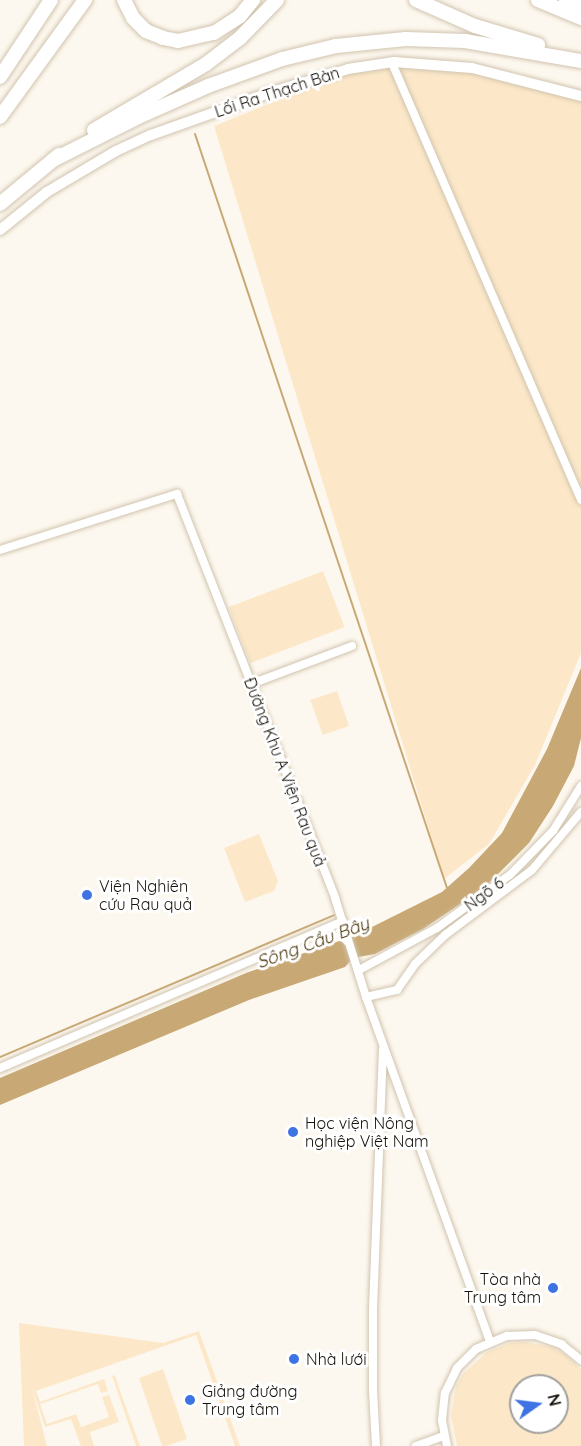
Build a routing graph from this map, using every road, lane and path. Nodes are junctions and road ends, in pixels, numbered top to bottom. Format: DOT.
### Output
graph roads {
  1 [pos="51,0"];
  2 [pos="85,0"];
  3 [pos="124,0"];
  4 [pos="253,0"];
  5 [pos="277,0"];
  6 [pos="416,0"];
  7 [pos="538,0"];
  8 [pos="566,0"];
  9 [pos="581,6"];
  10 [pos="581,18"];
  11 [pos="581,56"];
  12 [pos="581,61"];
  13 [pos="392,63"];
  14 [pos="0,77"];
  15 [pos="581,96"];
  16 [pos="0,117"];
  17 [pos="52,160"];
  18 [pos="0,204"];
  19 [pos="0,230"];
  20 [pos="581,500"];
  21 [pos="0,550"];
  22 [pos="352,646"];
  23 [pos="251,684"];
  24 [pos="581,786"];
  25 [pos="581,812"];
  26 [pos="343,921"];
  27 [pos="359,969"];
  28 [pos="366,997"];
  29 [pos="383,1045"];
  30 [pos="0,1068"];
  31 [pos="490,1341"];
  32 [pos="581,1360"];
  33 [pos="444,1436"];
  34 [pos="376,1446"];
  35 [pos="416,1446"];
  36 [pos="447,1446"];
  1 -- 14 [label="highway"];
  2 -- 16 [label="highway"];
  3 -- 4 [label="highway"];
  5 -- 17 [label="highway"];
  6 -- 11 [label="highway"];
  7 -- 10 [label="highway"];
  8 -- 9 [label="highway"];
  12 -- 17 [label="highway"];
  13 -- 15 [label="main road, Lối Ra Thạch Bàn"];
  13 -- 19 [label="main road, Lối Ra Thạch Bàn"];
  13 -- 20 [label="street"];
  17 -- 18 [label="highway"];
  21 -- 23 [label="street, Đường Khu A Viện Rau quả"];
  22 -- 23 [label="street"];
  23 -- 26 [label="street, Đường Khu A Viện Rau quả"];
  24 -- 27 [label="street, Ngõ 6"];
  25 -- 28 [label="street"];
  26 -- 27 [label="street, Đường Khu A Viện Rau quả"];
  26 -- 30 [label="street"];
  27 -- 28 [label="street, Đường Khu A Viện Rau quả"];
  28 -- 29 [label="street, Đường Khu A Viện Rau quả"];
  29 -- 31 [label="street, Đường Khu A Viện Rau quả"];
  29 -- 34 [label="street"];
  31 -- 32 [label="street"];
  31 -- 33 [label="street"];
  33 -- 35 [label="street"];
  33 -- 36 [label="street"];
}
